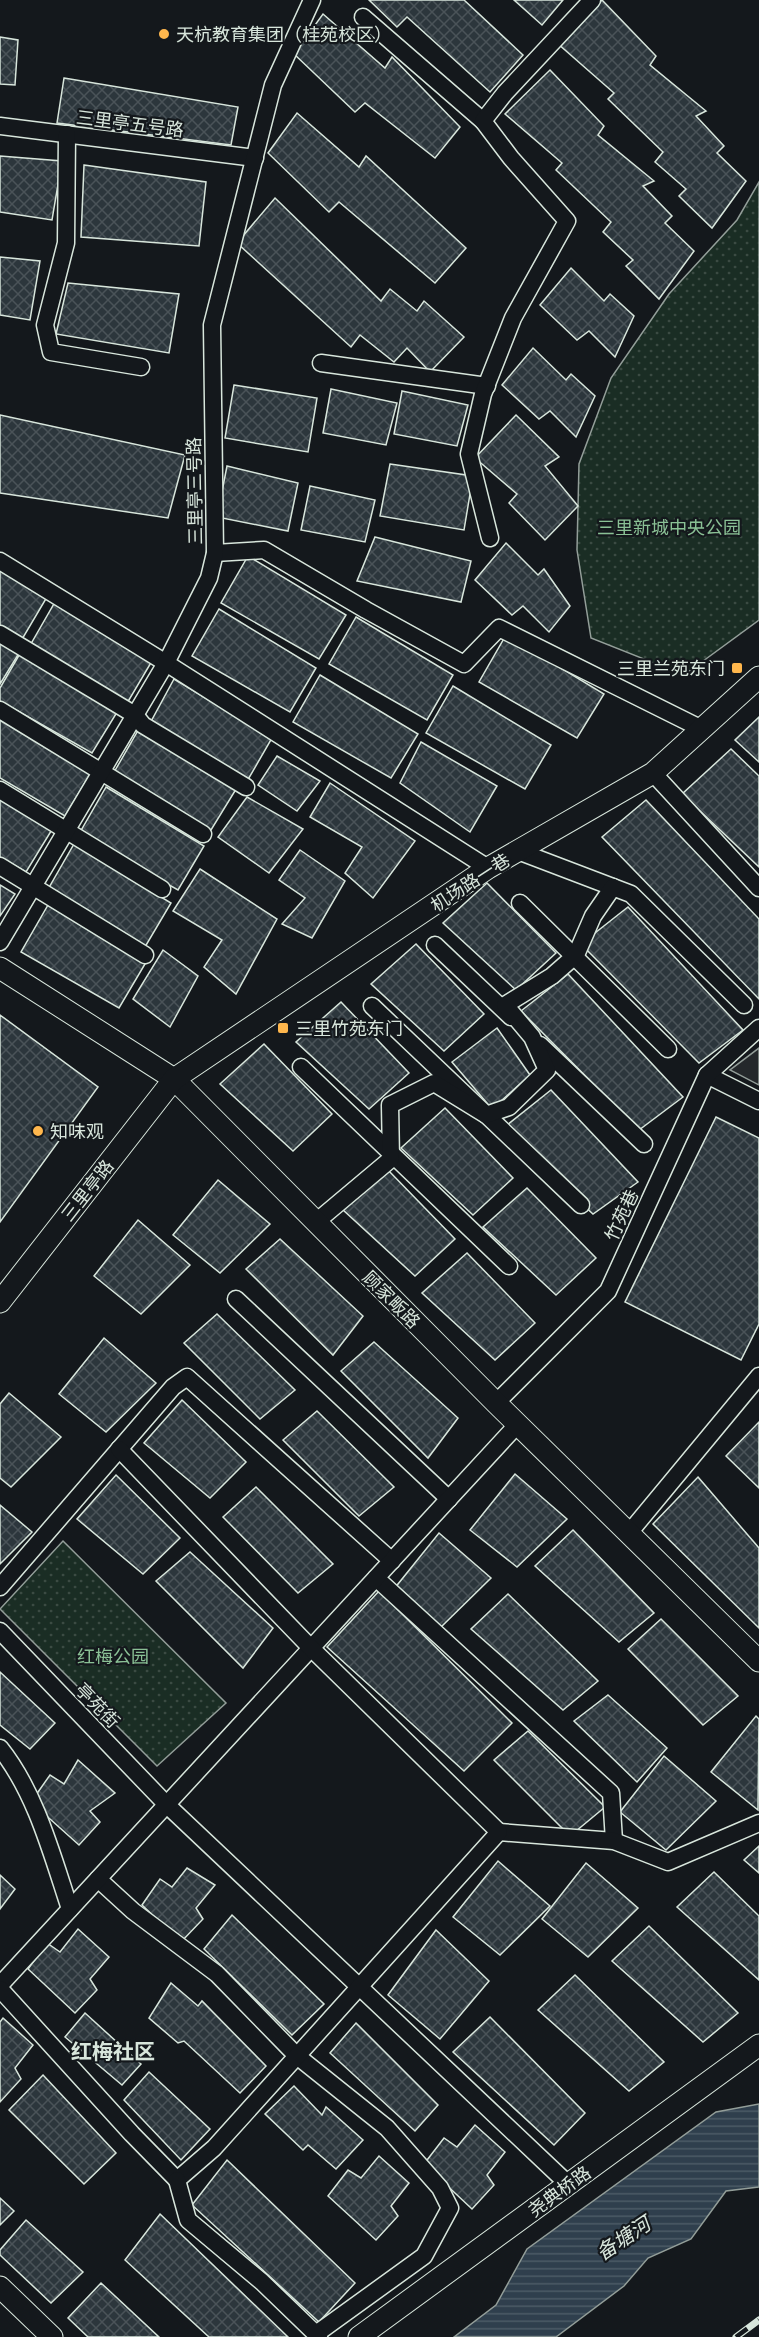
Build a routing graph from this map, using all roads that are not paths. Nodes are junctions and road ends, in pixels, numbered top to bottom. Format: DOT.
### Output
graph roads {
  1 [pos="312,0"];
  2 [pos="592,0"];
  3 [pos="363,16"];
  4 [pos="483,121"];
  5 [pos="0,126"];
  6 [pos="67,134"];
  7 [pos="255,158"];
  8 [pos="321,363"];
  9 [pos="141,367"];
  10 [pos="486,386"];
  11 [pos="490,538"];
  12 [pos="215,553"];
  13 [pos="0,561"];
  14 [pos="0,634"];
  15 [pos="166,663"];
  16 [pos="759,677"];
  17 [pos="0,710"];
  18 [pos="135,716"];
  19 [pos="702,729"];
  20 [pos="101,772"];
  21 [pos="653,773"];
  22 [pos="246,787"];
  23 [pos="0,790"];
  24 [pos="66,831"];
  25 [pos="203,834"];
  26 [pos="518,851"];
  27 [pos="0,866"];
  28 [pos="488,868"];
  29 [pos="33,887"];
  30 [pos="613,887"];
  31 [pos="759,888"];
  32 [pos="162,889"];
  33 [pos="520,903"];
  34 [pos="0,942"];
  35 [pos="435,945"];
  36 [pos="145,955"];
  37 [pos="574,957"];
  38 [pos="0,968"];
  39 [pos="744,1005"];
  40 [pos="372,1006"];
  41 [pos="759,1028"];
  42 [pos="532,1037"];
  43 [pos="668,1049"];
  44 [pos="301,1067"];
  45 [pos="707,1075"];
  46 [pos="174,1079"];
  47 [pos="759,1101"];
  48 [pos="486,1115"];
  49 [pos="644,1144"];
  50 [pos="391,1153"];
  51 [pos="581,1205"];
  52 [pos="316,1222"];
  53 [pos="509,1266"];
  54 [pos="236,1299"];
  55 [pos="0,1302"];
  56 [pos="759,1376"];
  57 [pos="496,1403"];
  58 [pos="518,1424"];
  59 [pos="119,1449"];
  60 [pos="449,1499"];
  61 [pos="629,1533"];
  62 [pos="392,1561"];
  63 [pos="376,1578"];
  64 [pos="0,1587"];
  65 [pos="0,1631"];
  66 [pos="311,1648"];
  67 [pos="759,1661"];
  68 [pos="0,1748"];
  69 [pos="167,1805"];
  70 [pos="759,1823"];
  71 [pos="499,1832"];
  72 [pos="614,1841"];
  73 [pos="98,1879"];
  74 [pos="70,1909"];
  75 [pos="358,1986"];
  76 [pos="0,1987"];
  77 [pos="759,2045"];
  78 [pos="297,2056"];
  79 [pos="177,2180"];
  80 [pos="568,2184"];
  81 [pos="0,2288"];
  82 [pos="317,2336"];
  83 [pos="52,2337"];
  84 [pos="359,2337"];
  1 -- 7 [label="street, 三里亭三号路"];
  2 -- 4 [label="street"];
  3 -- 4 [label="street"];
  4 -- 10 [label="street"];
  5 -- 6 [label="street, 三里亭五号路"];
  6 -- 7 [label="street, 三里亭五号路"];
  6 -- 9 [label="street"];
  7 -- 12 [label="street, 三里亭三号路"];
  8 -- 10 [label="street"];
  10 -- 11 [label="street"];
  12 -- 15 [label="street, 三里亭三号路"];
  12 -- 19 [label="street"];
  13 -- 15 [label="street"];
  14 -- 18 [label="street"];
  15 -- 18 [label="street, 三里亭三号路"];
  15 -- 28 [label="street"];
  16 -- 19 [label="street, 机场路一巷"];
  17 -- 20 [label="street"];
  18 -- 20 [label="street, 三里亭三号路"];
  18 -- 22 [label="street"];
  19 -- 21 [label="street, 机场路一巷"];
  20 -- 24 [label="street, 三里亭三号路"];
  20 -- 25 [label="street"];
  21 -- 26 [label="street, 机场路一巷"];
  21 -- 31 [label="street"];
  23 -- 24 [label="street"];
  24 -- 29 [label="street, 三里亭三号路"];
  24 -- 32 [label="street"];
  26 -- 28 [label="street, 机场路一巷"];
  26 -- 30 [label="street"];
  27 -- 29 [label="street"];
  28 -- 46 [label="street, 机场路一巷"];
  29 -- 34 [label="street, 三里亭三号路"];
  29 -- 36 [label="street"];
  30 -- 37 [label="street"];
  30 -- 39 [label="street"];
  33 -- 37 [label="street"];
  35 -- 42 [label="street"];
  37 -- 42 [label="street"];
  37 -- 43 [label="street"];
  38 -- 46 [label="street, 顾家畈路"];
  40 -- 48 [label="street"];
  41 -- 45 [label="street, 竹苑巷"];
  42 -- 48 [label="street"];
  42 -- 49 [label="street"];
  44 -- 50 [label="street"];
  45 -- 47 [label="street"];
  45 -- 57 [label="street, 竹苑巷"];
  46 -- 52 [label="street, 顾家畈路"];
  46 -- 55 [label="street, 三里亭路"];
  48 -- 50 [label="street"];
  48 -- 51 [label="street"];
  50 -- 52 [label="street"];
  50 -- 53 [label="street"];
  52 -- 57 [label="street, 顾家畈路"];
  54 -- 60 [label="street"];
  56 -- 61 [label="street"];
  57 -- 58 [label="street, 顾家畈路"];
  58 -- 60 [label="street"];
  58 -- 61 [label="street, 顾家畈路"];
  59 -- 62 [label="street"];
  59 -- 64 [label="street"];
  59 -- 66 [label="street"];
  60 -- 62 [label="street"];
  61 -- 67 [label="street, 顾家畈路"];
  62 -- 63 [label="street"];
  63 -- 66 [label="street"];
  63 -- 72 [label="street"];
  65 -- 69 [label="street, 亭苑街"];
  66 -- 69 [label="street"];
  66 -- 71 [label="street"];
  68 -- 74 [label="street"];
  69 -- 73 [label="street"];
  69 -- 75 [label="street, 亭苑街"];
  70 -- 72 [label="street"];
  71 -- 72 [label="street"];
  71 -- 75 [label="street"];
  73 -- 74 [label="street"];
  73 -- 78 [label="street"];
  74 -- 76 [label="street"];
  75 -- 78 [label="street"];
  75 -- 80 [label="street, 亭苑街"];
  76 -- 79 [label="street"];
  77 -- 80 [label="street, 尧典桥路"];
  78 -- 79 [label="street"];
  78 -- 82 [label="street"];
  79 -- 82 [label="street"];
  80 -- 84 [label="street, 尧典桥路"];
  81 -- 83 [label="street"];
}
